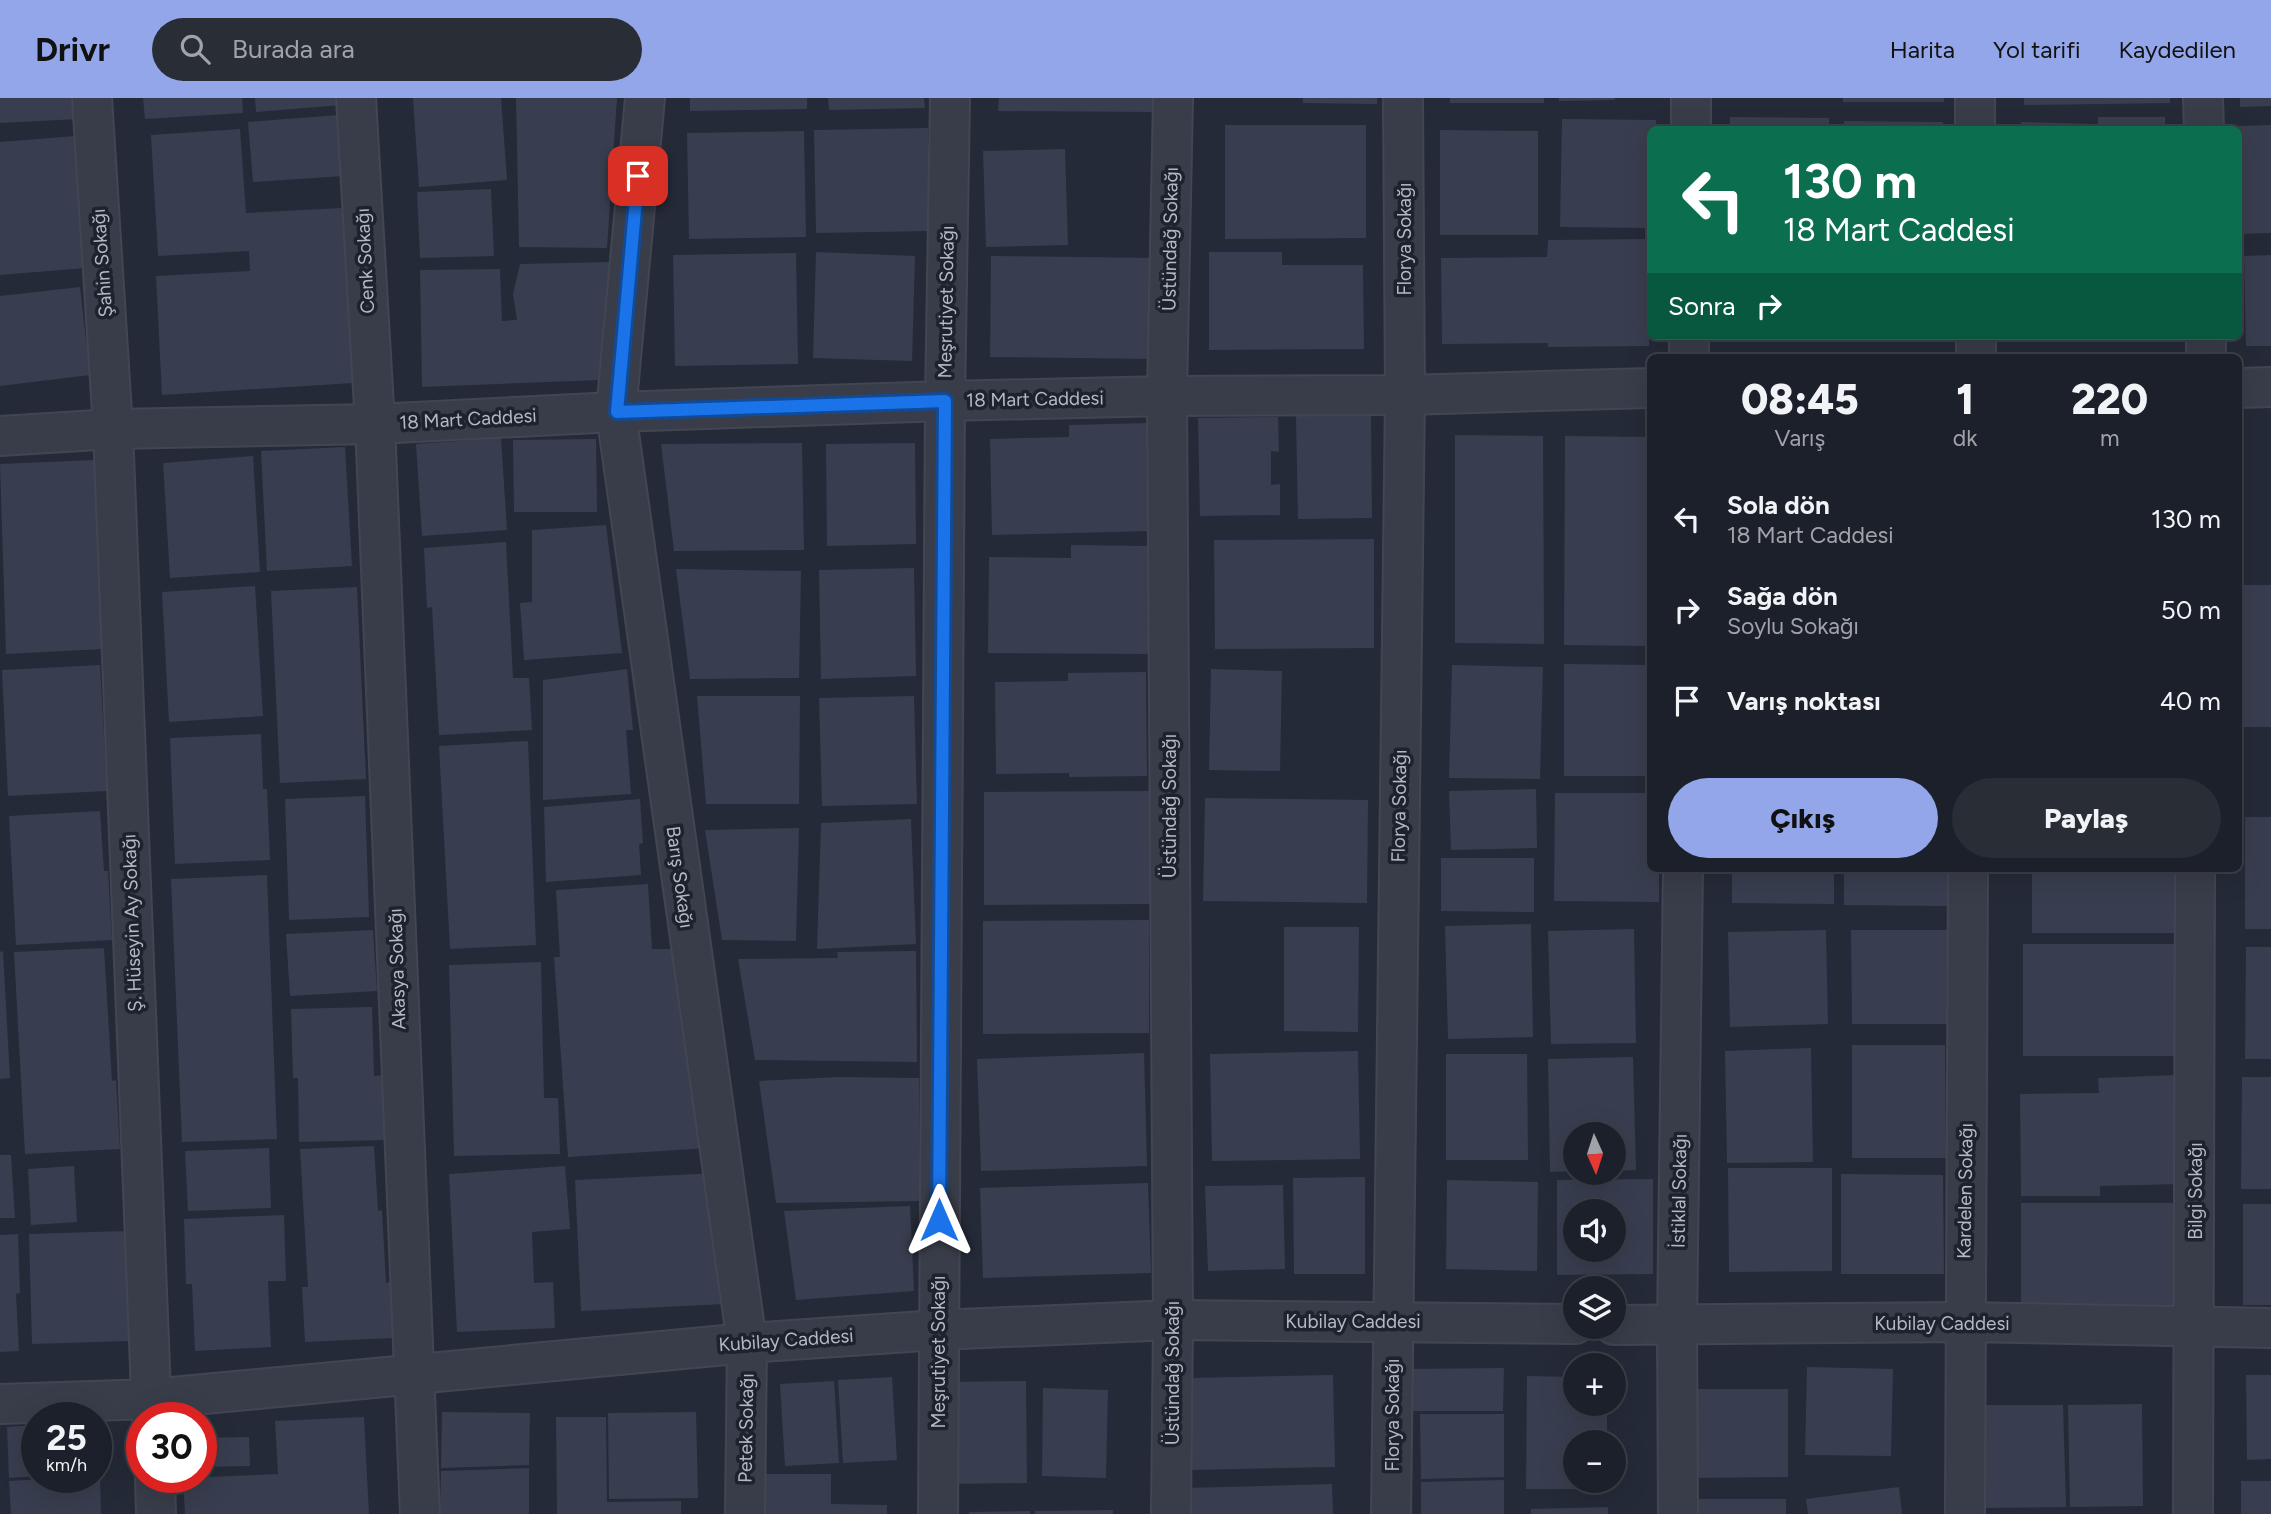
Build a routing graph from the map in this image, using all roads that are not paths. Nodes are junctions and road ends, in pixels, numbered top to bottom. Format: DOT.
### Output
graph roads {
  1 [pos="92,98"];
  2 [pos="356,98"];
  3 [pos="645,98"];
  4 [pos="950,98"];
  5 [pos="1173,98"];
  6 [pos="1403,98"];
  7 [pos="1691,98"];
  8 [pos="1975,98"];
  9 [pos="2203,98"];
  10 [pos="1691,126"];
  11 [pos="1975,126"];
  12 [pos="2204,126"];
  13 [pos="2271,387"];
  14 [pos="1647,388"];
  15 [pos="2242,388"];
  16 [pos="1405,395"];
  17 [pos="1167,396"];
  18 [pos="945,401"];
  19 [pos="617,412"];
  20 [pos="375,424"];
  21 [pos="113,429"];
  22 [pos="0,436"];
  23 [pos="1683,872"];
  24 [pos="1968,872"];
  25 [pos="2195,872"];
  26 [pos="1173,1320"];
  27 [pos="1392,1321"];
  28 [pos="1964,1322"];
  29 [pos="1563,1324"];
  30 [pos="1626,1325"];
  31 [pos="2195,1325"];
  32 [pos="1677,1326"];
  33 [pos="2271,1328"];
  34 [pos="938,1330"];
  35 [pos="747,1342"];
  36 [pos="414,1375"];
  37 [pos="151,1402"];
  38 [pos="199,1402"];
  39 [pos="0,1404"];
  40 [pos="126,1407"];
  41 [pos="155,1493"];
  42 [pos="156,1514"];
  43 [pos="420,1514"];
  44 [pos="745,1514"];
  45 [pos="938,1514"];
  46 [pos="1171,1514"];
  47 [pos="1391,1514"];
  48 [pos="1678,1514"];
  49 [pos="1965,1514"];
  50 [pos="2193,1514"];
  1 -- 21 [label="street, Şahin Sokağı"];
  2 -- 20 [label="street, Cenk Sokağı"];
  3 -- 19 [label="street, Barış Sokağı"];
  4 -- 18 [label="street, Meşrutiyet Sokağı"];
  5 -- 17 [label="street, Üstündağ Sokağı"];
  6 -- 16 [label="street, Florya Sokağı"];
  7 -- 10 [label="street"];
  8 -- 11 [label="street"];
  9 -- 12 [label="street"];
  13 -- 15 [label="street"];
  14 -- 16 [label="street, 18 Mart Caddesi"];
  16 -- 17 [label="street, 18 Mart Caddesi"];
  16 -- 27 [label="street, Florya Sokağı"];
  17 -- 18 [label="street, 18 Mart Caddesi"];
  17 -- 26 [label="street, Üstündağ Sokağı"];
  18 -- 19 [label="street, 18 Mart Caddesi"];
  18 -- 34 [label="street, Meşrutiyet Sokağı"];
  19 -- 20 [label="street, 18 Mart Caddesi"];
  19 -- 35 [label="street, Barış Sokağı"];
  20 -- 21 [label="street, 18 Mart Caddesi"];
  20 -- 36 [label="street, Akasya Sokağı"];
  21 -- 22 [label="street, 18 Mart Caddesi"];
  21 -- 37 [label="street, Ş. Hüseyin Ay Sokağı"];
  23 -- 32 [label="street, İstiklal Sokağı"];
  24 -- 28 [label="street, Kardelen Sokağı"];
  25 -- 31 [label="street, Bilgi Sokağı"];
  26 -- 27 [label="street, Kubilay Caddesi"];
  26 -- 34 [label="street, Kubilay Caddesi"];
  26 -- 46 [label="street, Üstündağ Sokağı"];
  27 -- 29 [label="street, Kubilay Caddesi"];
  27 -- 47 [label="street, Florya Sokağı"];
  28 -- 31 [label="street, Kubilay Caddesi"];
  28 -- 32 [label="street, Kubilay Caddesi"];
  28 -- 49 [label="street, Kardelen Sokağı"];
  30 -- 32 [label="street, Kubilay Caddesi"];
  31 -- 33 [label="street, Kubilay Caddesi"];
  31 -- 50 [label="street, Bilgi Sokağı"];
  32 -- 48 [label="street, İstiklal Sokağı"];
  34 -- 35 [label="street, Kubilay Caddesi"];
  34 -- 45 [label="street, Meşrutiyet Sokağı"];
  35 -- 36 [label="street, Kubilay Caddesi"];
  35 -- 44 [label="street, Petek Sokağı"];
  36 -- 38 [label="street, Kubilay Caddesi"];
  36 -- 43 [label="street, Akasya Sokağı"];
  39 -- 40 [label="street, Kubilay Caddesi"];
  41 -- 42 [label="street"];
}
